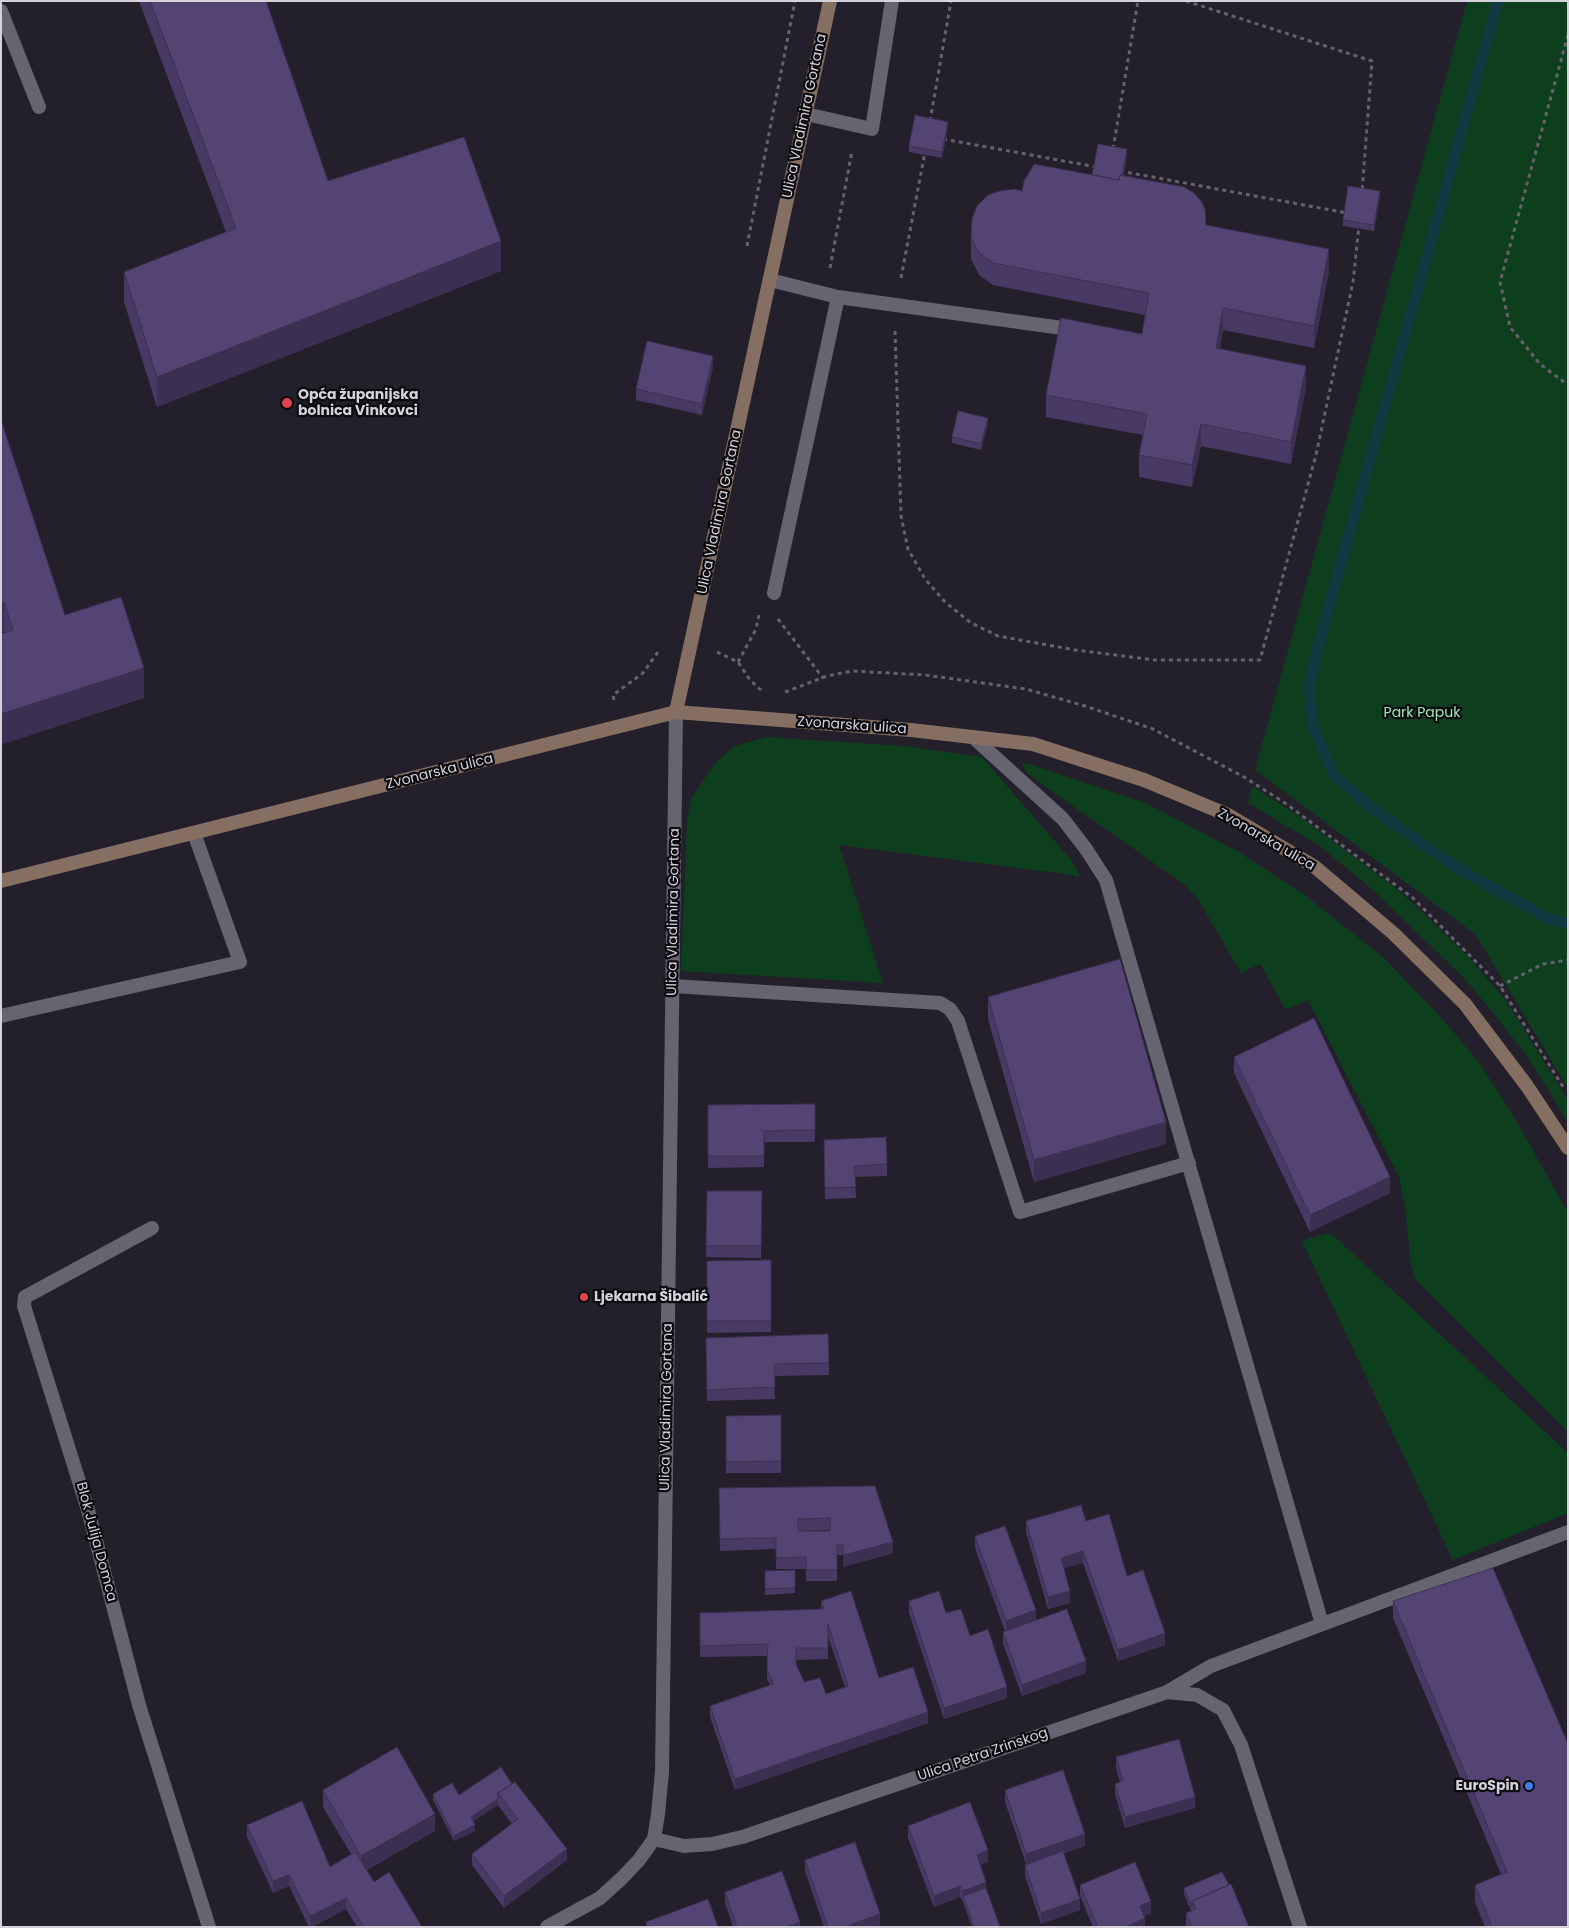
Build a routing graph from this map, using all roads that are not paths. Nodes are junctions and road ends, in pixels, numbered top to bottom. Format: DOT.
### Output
graph roads {
  1 [pos="830,1"];
  2 [pos="892,1"];
  3 [pos="1,11"];
  4 [pos="39,107"];
  5 [pos="806,114"];
  6 [pos="770,280"];
  7 [pos="838,297"];
  8 [pos="1090,332"];
  9 [pos="774,593"];
  10 [pos="676,712"];
  11 [pos="973,737"];
  12 [pos="194,833"];
  13 [pos="1,881"];
  14 [pos="673,986"];
  15 [pos="1,1016"];
  16 [pos="1568,1148"];
  17 [pos="1189,1163"];
  18 [pos="152,1228"];
  19 [pos="1568,1532"];
  20 [pos="1322,1624"];
  21 [pos="1167,1692"];
  22 [pos="654,1839"];
  23 [pos="209,1927"];
  24 [pos="547,1927"];
  25 [pos="1300,1927"];
  1 -- 5 [label="main road, Ulica Vladimira Gortana"];
  2 -- 5 [label="street"];
  3 -- 4 [label="street"];
  5 -- 6 [label="main road, Ulica Vladimira Gortana"];
  6 -- 7 [label="street"];
  6 -- 10 [label="main road, Ulica Vladimira Gortana"];
  7 -- 8 [label="street"];
  7 -- 9 [label="street"];
  10 -- 11 [label="main road, Zvonarska ulica"];
  10 -- 12 [label="main road, Zvonarska ulica"];
  10 -- 14 [label="street, Ulica Vladimira Gortana"];
  11 -- 16 [label="main road, Zvonarska ulica"];
  11 -- 17 [label="street"];
  12 -- 13 [label="main road, Zvonarska ulica"];
  12 -- 15 [label="street"];
  14 -- 17 [label="street"];
  14 -- 22 [label="street, Ulica Vladimira Gortana"];
  17 -- 20 [label="street"];
  18 -- 23 [label="street, Blok Julija Domca"];
  19 -- 20 [label="street"];
  20 -- 21 [label="street"];
  21 -- 22 [label="street, Ulica Petra Zrinskog"];
  21 -- 25 [label="street, Ulica Petra Zrinskog"];
  22 -- 24 [label="street"];
}
